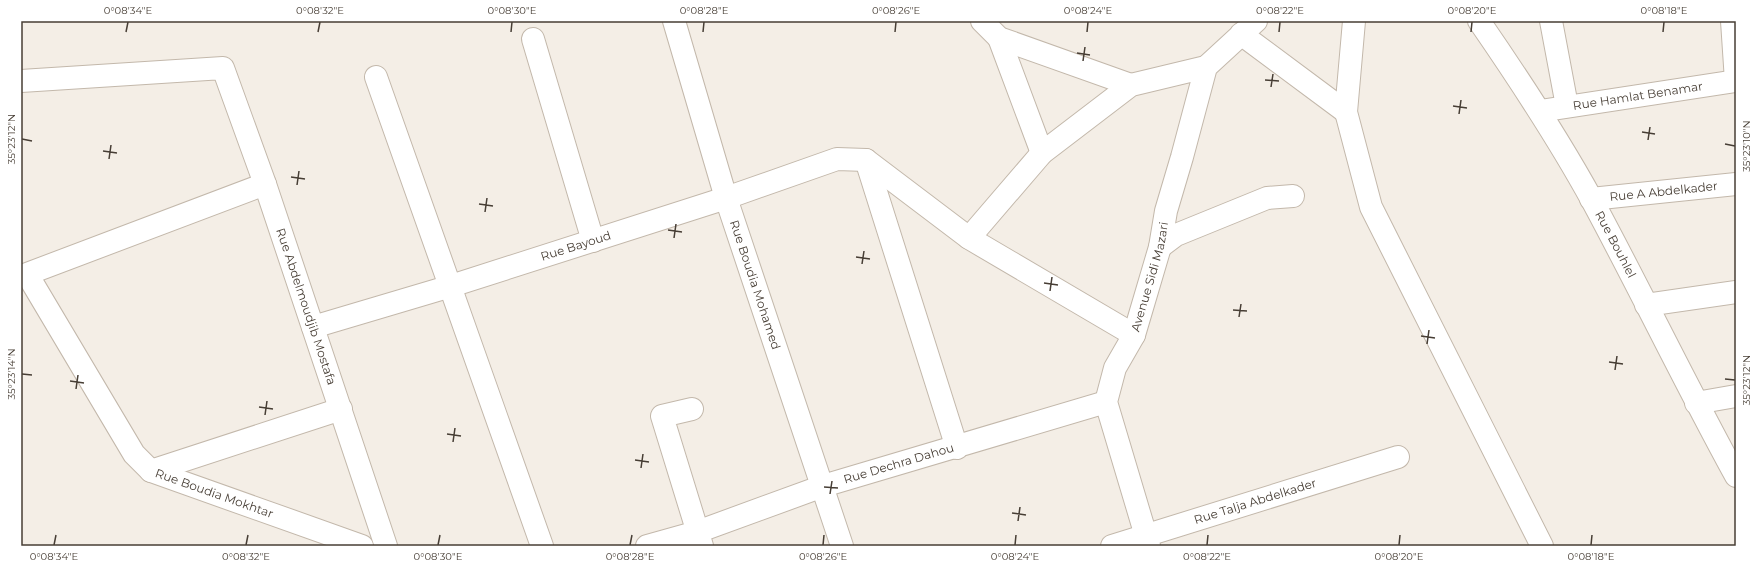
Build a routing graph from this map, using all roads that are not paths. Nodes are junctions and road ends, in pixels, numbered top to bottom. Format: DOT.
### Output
graph roads {
  1 [pos="674,21"];
  2 [pos="982,21"];
  3 [pos="1354,21"];
  4 [pos="1479,21"];
  5 [pos="1552,21"];
  6 [pos="1732,21"];
  7 [pos="1248,28"];
  8 [pos="999,38"];
  9 [pos="533,39"];
  10 [pos="1206,67"];
  11 [pos="376,77"];
  12 [pos="21,81"];
  13 [pos="1736,81"];
  14 [pos="1131,85"];
  15 [pos="1567,106"];
  16 [pos="1540,110"];
  17 [pos="1346,112"];
  18 [pos="1042,153"];
  19 [pos="866,160"];
  20 [pos="265,184"];
  21 [pos="1736,184"];
  22 [pos="1293,196"];
  23 [pos="726,198"];
  24 [pos="1591,199"];
  25 [pos="970,238"];
  26 [pos="593,241"];
  27 [pos="1160,247"];
  28 [pos="450,286"];
  29 [pos="1736,292"];
  30 [pos="1646,305"];
  31 [pos="313,327"];
  32 [pos="1134,335"];
  33 [pos="1736,396"];
  34 [pos="1106,402"];
  35 [pos="1696,403"];
  36 [pos="341,409"];
  37 [pos="692,409"];
  38 [pos="957,448"];
  39 [pos="1398,457"];
  40 [pos="151,471"];
  41 [pos="1736,476"];
  42 [pos="823,486"];
  43 [pos="699,539"];
  44 [pos="1147,541"];
  45 [pos="362,546"];
  46 [pos="386,546"];
  47 [pos="542,546"];
  48 [pos="647,546"];
  49 [pos="842,546"];
  50 [pos="1112,546"];
  51 [pos="1542,546"];
  1 -- 23 [label="street, Rue Boudia Mohamed"];
  2 -- 8 [label="street"];
  3 -- 17 [label="street"];
  4 -- 16 [label="street, Rue Bouhlel"];
  5 -- 15 [label="street"];
  6 -- 13 [label="street"];
  7 -- 10 [label="street"];
  7 -- 17 [label="street"];
  8 -- 14 [label="street"];
  8 -- 18 [label="street"];
  9 -- 26 [label="street"];
  10 -- 14 [label="street"];
  10 -- 27 [label="street, Avenue Sidi Mazari"];
  11 -- 28 [label="street"];
  12 -- 20 [label="street, Rue Abdelmoudjib Mostafa"];
  13 -- 15 [label="street, Rue Hamlat Benamar"];
  14 -- 18 [label="street"];
  15 -- 16 [label="street, Rue Hamlat Benamar"];
  16 -- 24 [label="street, Rue Bouhlel"];
  17 -- 51 [label="street"];
  18 -- 25 [label="street"];
  19 -- 23 [label="street, Rue Bayoud"];
  19 -- 25 [label="street"];
  19 -- 38 [label="street"];
  20 -- 31 [label="street, Rue Abdelmoudjib Mostafa"];
  20 -- 40 [label="street, Rue Boudia Mokhtar"];
  21 -- 24 [label="street, Rue A Abdelkader"];
  22 -- 27 [label="street"];
  23 -- 26 [label="street, Rue Bayoud"];
  23 -- 42 [label="street, Rue Boudia Mohamed"];
  24 -- 30 [label="street, Rue Bouhlel"];
  25 -- 32 [label="street"];
  26 -- 28 [label="street, Rue Bayoud"];
  27 -- 32 [label="street, Avenue Sidi Mazari"];
  28 -- 31 [label="street, Rue Bayoud"];
  28 -- 47 [label="street"];
  29 -- 30 [label="street"];
  30 -- 35 [label="street, Rue Bouhlel"];
  31 -- 36 [label="street, Rue Abdelmoudjib Mostafa"];
  32 -- 34 [label="street, Avenue Sidi Mazari"];
  33 -- 35 [label="street"];
  34 -- 38 [label="street, Rue Dechra Dahou"];
  34 -- 44 [label="street"];
  35 -- 41 [label="street, Rue Bouhlel"];
  36 -- 40 [label="street"];
  36 -- 46 [label="street, Rue Abdelmoudjib Mostafa"];
  37 -- 43 [label="street"];
  38 -- 42 [label="street, Rue Dechra Dahou"];
  39 -- 44 [label="street, Rue Talja Abdelkader"];
  40 -- 45 [label="street, Rue Boudia Mokhtar"];
  42 -- 43 [label="street, Rue Dechra Dahou"];
  42 -- 49 [label="street, Rue Boudia Mohamed"];
  43 -- 48 [label="street, Rue Dechra Dahou"];
  44 -- 50 [label="street, Rue Talja Abdelkader"];
}
